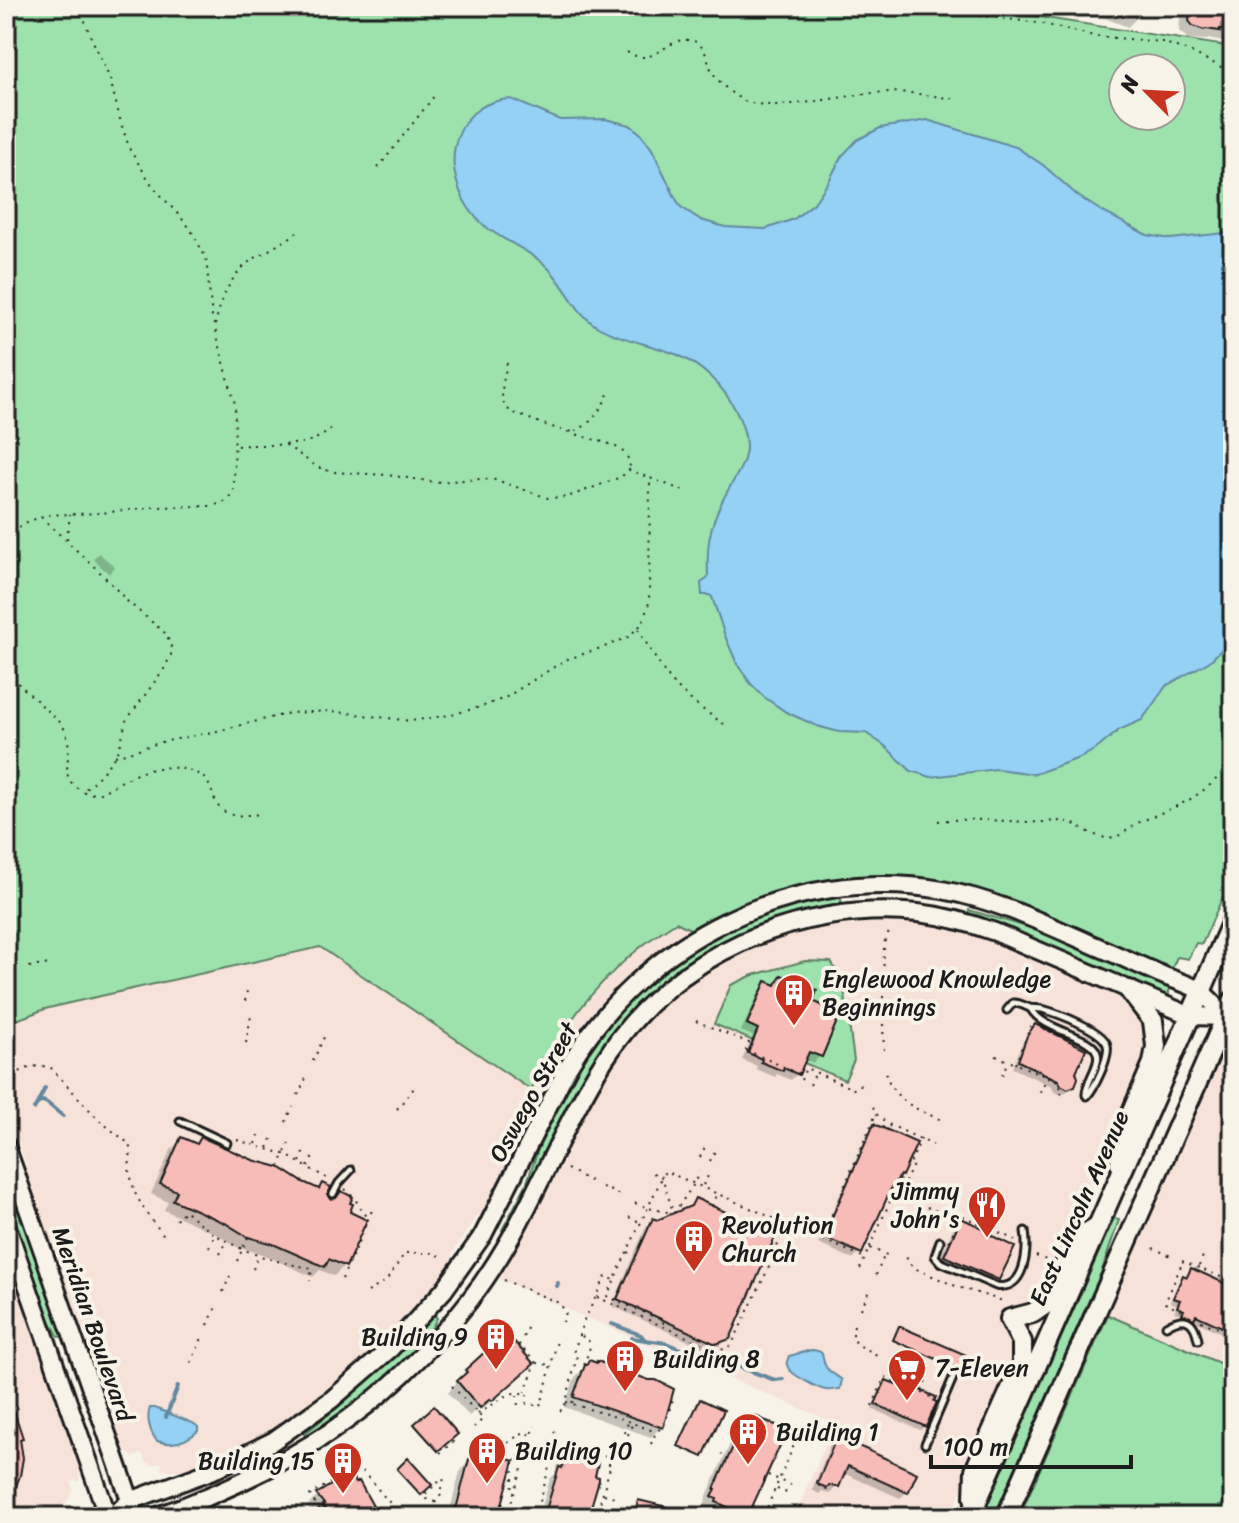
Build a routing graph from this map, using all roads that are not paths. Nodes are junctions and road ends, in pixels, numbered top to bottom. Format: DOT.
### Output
graph roads {
  1 [pos="1233,919"];
  2 [pos="1129,990"];
  3 [pos="1201,992"];
  4 [pos="1031,1008"];
  5 [pos="1007,1010"];
  6 [pos="1231,1013"];
  7 [pos="1191,1016"];
  8 [pos="180,1121"];
  9 [pos="230,1141"];
  10 [pos="6,1146"];
  11 [pos="351,1170"];
  12 [pos="1120,1177"];
  13 [pos="333,1194"];
  14 [pos="6,1224"];
  15 [pos="1098,1226"];
  16 [pos="1025,1231"];
  17 [pos="940,1241"];
  18 [pos="1166,1326"];
  19 [pos="1198,1340"];
  20 [pos="953,1378"];
  21 [pos="925,1444"];
  22 [pos="133,1509"];
  23 [pos="972,1512"];
  24 [pos="109,1517"];
  25 [pos="155,1517"];
  26 [pos="1006,1517"];
  1 -- 3 [label="main road, East Lincoln Avenue"];
  2 -- 7 [label="main road, Oswego Street"];
  2 -- 12 [label="main road"];
  2 -- 25 [label="main road, Oswego Street"];
  3 -- 6 [label="main road, Oswego Street"];
  3 -- 7 [label="main road, East Lincoln Avenue"];
  3 -- 22 [label="main road, Oswego Street"];
  4 -- 4 [label="lane"];
  4 -- 5 [label="lane"];
  6 -- 7 [label="main road, Oswego Street"];
  6 -- 26 [label="main road"];
  7 -- 12 [label="main road, East Lincoln Avenue"];
  8 -- 9 [label="lane"];
  10 -- 22 [label="main road, Meridian Boulevard"];
  11 -- 13 [label="lane"];
  12 -- 15 [label="main road, East Lincoln Avenue"];
  14 -- 24 [label="main road, Meridian Boulevard"];
  15 -- 23 [label="main road, East Lincoln Avenue"];
  15 -- 23 [label="main road"];
  16 -- 17 [label="lane"];
  18 -- 19 [label="lane"];
  20 -- 21 [label="lane"];
  22 -- 24 [label="main road, Oswego Street"];
}
